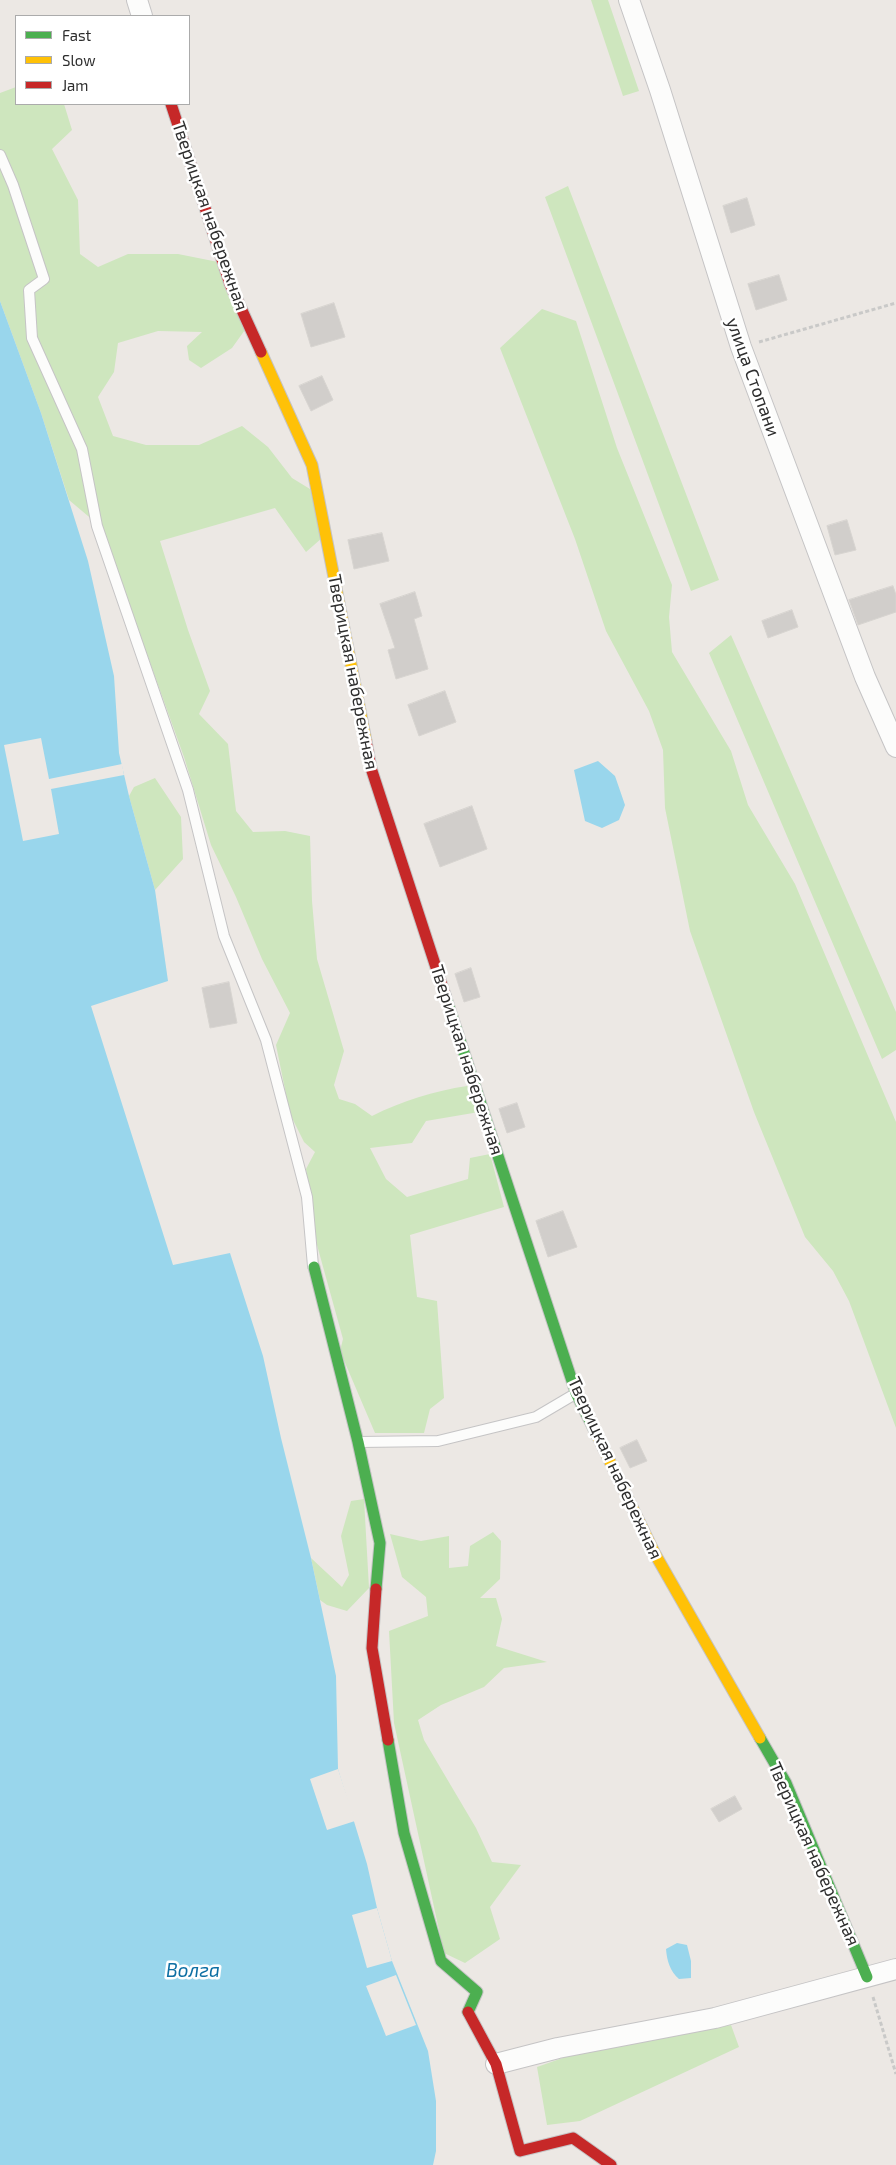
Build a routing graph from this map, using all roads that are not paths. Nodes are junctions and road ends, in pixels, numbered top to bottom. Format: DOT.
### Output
graph roads {
  1 [pos="137,0"];
  2 [pos="629,0"];
  3 [pos="142,15"];
  4 [pos="171,105"];
  5 [pos="0,155"];
  6 [pos="896,747"];
  7 [pos="314,1267"];
  8 [pos="576,1393"];
  9 [pos="358,1442"];
  10 [pos="896,1969"];
  11 [pos="867,1977"];
  12 [pos="496,2064"];
  13 [pos="520,2152"];
  14 [pos="521,2165"];
  15 [pos="611,2165"];
  1 -- 3 [label="street"];
  2 -- 6 [label="street, улица Стопани"];
  4 -- 8 [label="street, Тверицкая набережная"];
  5 -- 7 [label="lane"];
  7 -- 9 [label="street"];
  8 -- 9 [label="lane"];
  8 -- 11 [label="street, Тверицкая набережная"];
  9 -- 12 [label="street"];
  10 -- 11 [label="street"];
  11 -- 12 [label="street"];
  12 -- 13 [label="street"];
  13 -- 14 [label="lane"];
  13 -- 15 [label="street"];
}
